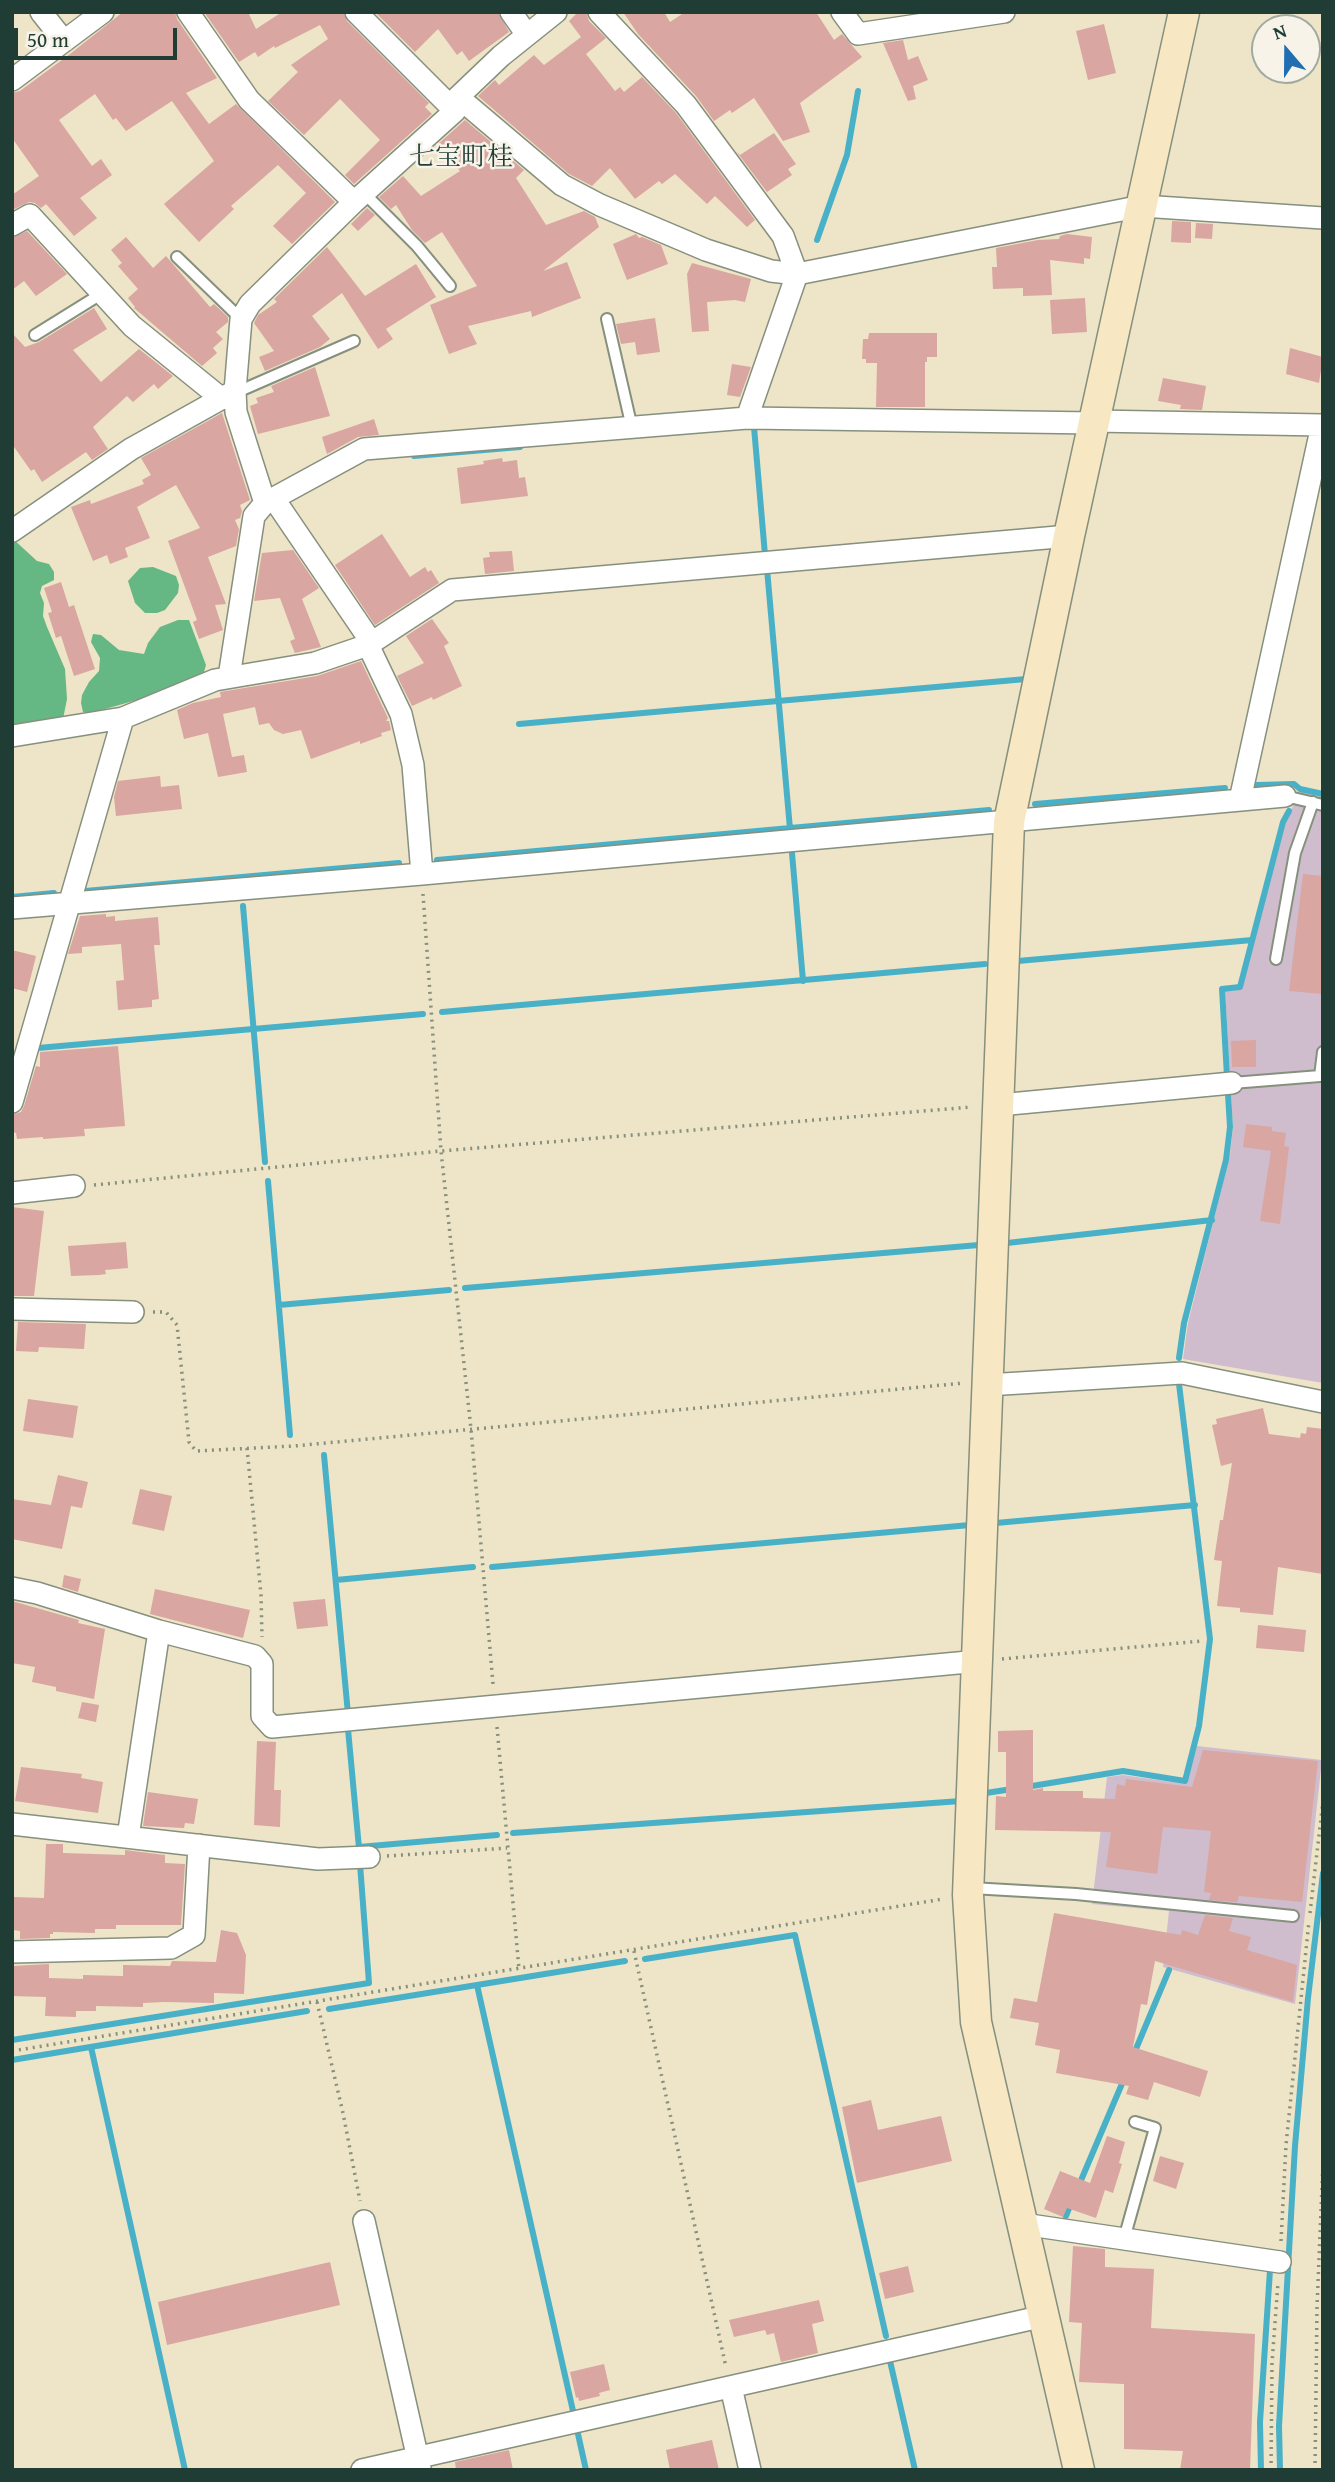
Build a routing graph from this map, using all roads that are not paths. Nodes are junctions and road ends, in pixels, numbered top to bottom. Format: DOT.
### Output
graph roads {
  1 [pos="41,12"];
  2 [pos="103,12"];
  3 [pos="188,12"];
  4 [pos="356,12"];
  5 [pos="511,12"];
  6 [pos="556,12"];
  7 [pos="599,12"];
  8 [pos="842,12"];
  9 [pos="1004,12"];
  10 [pos="1184,12"];
  11 [pos="527,35"];
  12 [pos="64,41"];
  13 [pos="12,80"];
  14 [pos="457,104"];
  15 [pos="359,198"];
  16 [pos="1142,206"];
  17 [pos="1323,218"];
  18 [pos="12,225"];
  19 [pos="177,257"];
  20 [pos="797,274"];
  21 [pos="450,286"];
  22 [pos="101,294"];
  23 [pos="241,319"];
  24 [pos="607,319"];
  25 [pos="35,335"];
  26 [pos="354,341"];
  27 [pos="230,394"];
  28 [pos="747,418"];
  29 [pos="1094,422"];
  30 [pos="1323,425"];
  31 [pos="632,428"];
  32 [pos="270,501"];
  33 [pos="12,531"];
  34 [pos="1069,536"];
  35 [pos="370,644"];
  36 [pos="229,677"];
  37 [pos="123,718"];
  38 [pos="12,736"];
  39 [pos="1285,796"];
  40 [pos="1240,800"];
  41 [pos="1318,804"];
  42 [pos="1009,822"];
  43 [pos="422,874"];
  44 [pos="68,905"];
  45 [pos="12,908"];
  46 [pos="1276,959"];
  47 [pos="1323,1052"];
  48 [pos="1232,1083"];
  49 [pos="12,1102"];
  50 [pos="999,1105"];
  51 [pos="74,1186"];
  52 [pos="12,1193"];
  53 [pos="12,1309"];
  54 [pos="133,1312"];
  55 [pos="987,1383"];
  56 [pos="1323,1402"];
  57 [pos="12,1588"];
  58 [pos="159,1631"];
  59 [pos="979,1661"];
  60 [pos="12,1824"];
  61 [pos="128,1837"];
  62 [pos="200,1845"];
  63 [pos="369,1857"];
  64 [pos="968,1892"];
  65 [pos="1293,1916"];
  66 [pos="12,1952"];
  67 [pos="1135,2122"];
  68 [pos="364,2221"];
  69 [pos="1023,2224"];
  70 [pos="1124,2239"];
  71 [pos="1280,2262"];
  72 [pos="1044,2316"];
  73 [pos="731,2387"];
  74 [pos="419,2463"];
  75 [pos="362,2470"];
  76 [pos="750,2470"];
  77 [pos="1079,2470"];
  1 -- 12 [label="street"];
  2 -- 12 [label="street"];
  3 -- 15 [label="street"];
  4 -- 14 [label="street"];
  5 -- 11 [label="street"];
  6 -- 11 [label="street"];
  7 -- 20 [label="street"];
  8 -- 9 [label="street"];
  10 -- 16 [label="street"];
  11 -- 14 [label="street"];
  12 -- 13 [label="street"];
  14 -- 15 [label="street"];
  14 -- 20 [label="street"];
  15 -- 21 [label="lane"];
  15 -- 23 [label="street"];
  16 -- 17 [label="street"];
  16 -- 20 [label="street"];
  16 -- 29 [label="street"];
  18 -- 22 [label="street"];
  19 -- 23 [label="lane"];
  20 -- 28 [label="street"];
  22 -- 25 [label="lane"];
  22 -- 27 [label="street"];
  23 -- 27 [label="street"];
  24 -- 31 [label="lane"];
  26 -- 27 [label="lane"];
  27 -- 32 [label="street"];
  27 -- 33 [label="street"];
  28 -- 29 [label="street"];
  28 -- 31 [label="street"];
  29 -- 30 [label="street"];
  29 -- 34 [label="street"];
  30 -- 40 [label="street"];
  31 -- 32 [label="street"];
  32 -- 35 [label="street"];
  32 -- 36 [label="street"];
  34 -- 35 [label="street"];
  34 -- 42 [label="street"];
  35 -- 36 [label="street"];
  35 -- 43 [label="street"];
  36 -- 37 [label="street"];
  37 -- 38 [label="street"];
  37 -- 44 [label="street"];
  39 -- 40 [label="street"];
  39 -- 41 [label="lane"];
  40 -- 42 [label="street"];
  41 -- 46 [label="lane"];
  42 -- 43 [label="street"];
  42 -- 50 [label="street"];
  43 -- 44 [label="street"];
  44 -- 45 [label="street"];
  44 -- 49 [label="street"];
  47 -- 48 [label="lane"];
  48 -- 50 [label="street"];
  50 -- 55 [label="street"];
  51 -- 52 [label="street"];
  53 -- 54 [label="street"];
  55 -- 56 [label="street"];
  55 -- 59 [label="street"];
  57 -- 58 [label="street"];
  58 -- 59 [label="street"];
  58 -- 61 [label="street"];
  59 -- 64 [label="street"];
  60 -- 61 [label="street"];
  61 -- 62 [label="street"];
  62 -- 63 [label="street"];
  62 -- 66 [label="street"];
  64 -- 65 [label="lane"];
  64 -- 69 [label="street"];
  67 -- 70 [label="lane"];
  68 -- 74 [label="street"];
  69 -- 70 [label="street"];
  69 -- 72 [label="street"];
  70 -- 71 [label="street"];
  72 -- 73 [label="street"];
  72 -- 77 [label="street"];
  73 -- 74 [label="street"];
  73 -- 76 [label="street"];
  74 -- 75 [label="street"];
}
